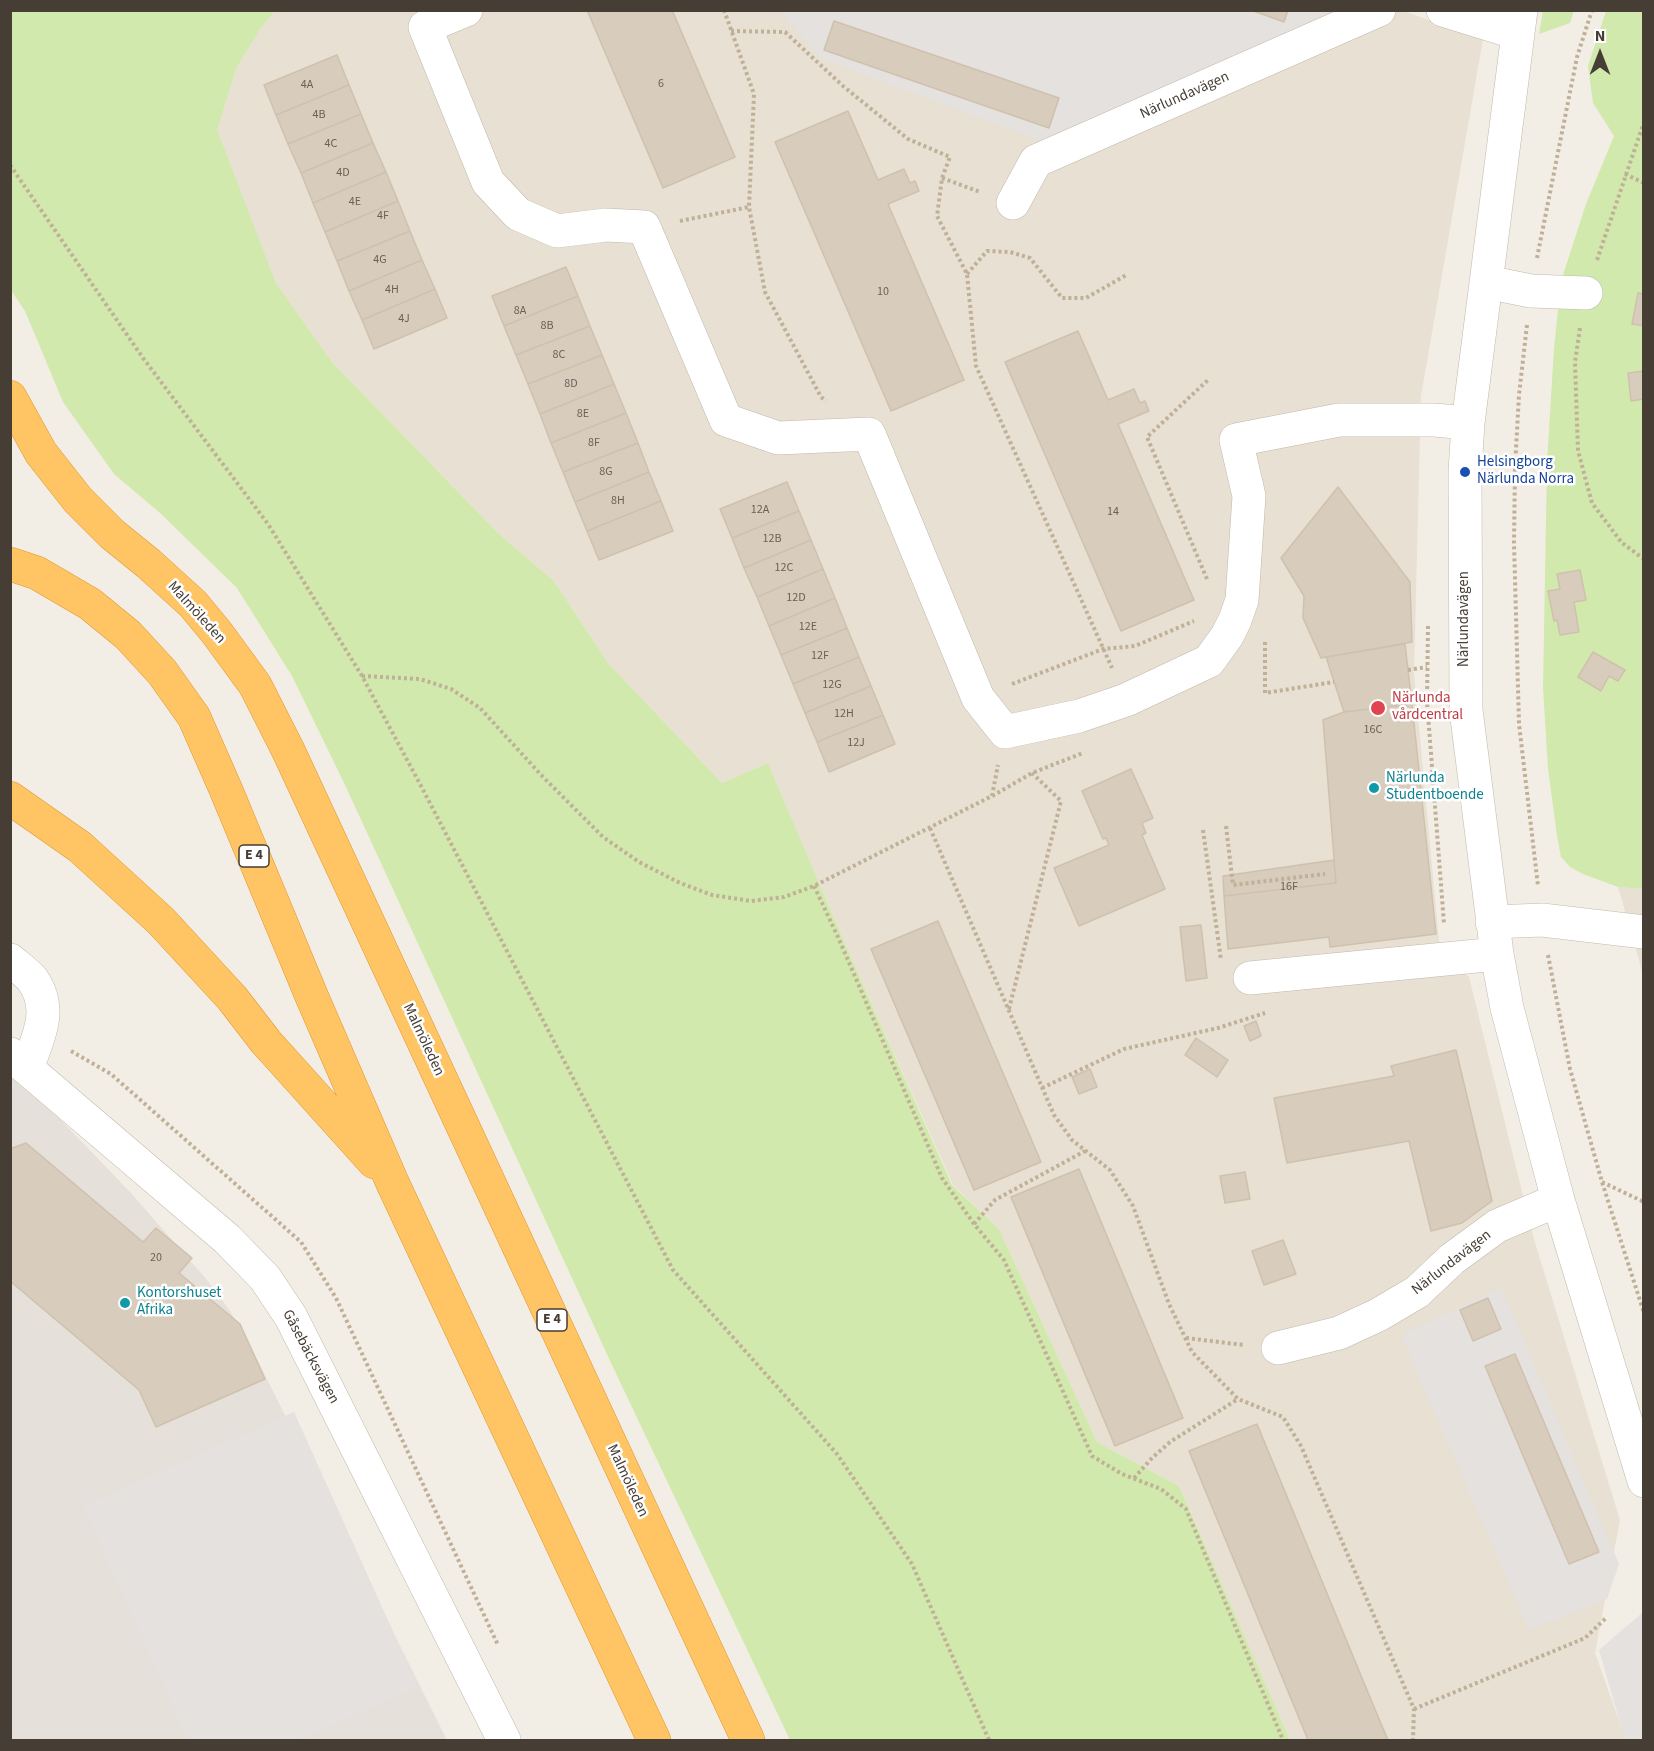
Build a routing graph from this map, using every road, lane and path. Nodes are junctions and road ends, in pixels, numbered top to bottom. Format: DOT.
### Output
graph roads {
  1 [pos="466,10"];
  2 [pos="724,10"];
  3 [pos="1378,10"];
  4 [pos="1443,10"];
  5 [pos="1592,10"];
  6 [pos="1519,22"];
  7 [pos="731,31"];
  8 [pos="1644,122"];
  9 [pos="10,165"];
  10 [pos="1625,174"];
  11 [pos="942,178"];
  12 [pos="1644,183"];
  13 [pos="1013,203"];
  14 [pos="749,207"];
  15 [pos="644,228"];
  16 [pos="968,274"];
  17 [pos="1128,274"];
  18 [pos="1486,282"];
  19 [pos="1531,291"];
  20 [pos="1586,294"];
  21 [pos="1209,379"];
  22 [pos="10,397"];
  23 [pos="1468,423"];
  24 [pos="869,434"];
  25 [pos="1644,560"];
  26 [pos="10,564"];
  27 [pos="1211,589"];
  28 [pos="1242,600"];
  29 [pos="1198,619"];
  30 [pos="1103,649"];
  31 [pos="1427,667"];
  32 [pos="1408,670"];
  33 [pos="362,676"];
  34 [pos="1334,682"];
  35 [pos="978,698"];
  36 [pos="1126,700"];
  37 [pos="1085,753"];
  38 [pos="1032,773"];
  39 [pos="10,798"];
  40 [pos="1226,826"];
  41 [pos="930,828"];
  42 [pos="1203,830"];
  43 [pos="1325,874"];
  44 [pos="814,886"];
  45 [pos="1542,920"];
  46 [pos="1492,922"];
  47 [pos="1644,932"];
  48 [pos="1497,954"];
  49 [pos="10,960"];
  50 [pos="1250,978"];
  51 [pos="1008,1009"];
  52 [pos="1268,1013"];
  53 [pos="16,1061"];
  54 [pos="1042,1088"];
  55 [pos="1085,1151"];
  56 [pos="1602,1182"];
  57 [pos="393,1184"];
  58 [pos="1558,1200"];
  59 [pos="1644,1202"];
  60 [pos="974,1224"];
  61 [pos="1644,1313"];
  62 [pos="1185,1338"];
  63 [pos="1278,1348"];
  64 [pos="1238,1399"];
  65 [pos="1134,1479"];
  66 [pos="1644,1481"];
  67 [pos="1606,1618"];
  68 [pos="1414,1709"];
  69 [pos="504,1740"];
  70 [pos="654,1740"];
  71 [pos="748,1740"];
  72 [pos="989,1740"];
  73 [pos="1283,1740"];
  74 [pos="1413,1740"];
  1 -- 15 [label="street"];
  2 -- 7 [label="path"];
  3 -- 13 [label="street, Närlundavägen"];
  4 -- 6 [label="street, Närlundavägen"];
  5 -- 19 [label="path"];
  6 -- 18 [label="street, Närlundavägen"];
  7 -- 11 [label="path"];
  7 -- 14 [label="path"];
  8 -- 10 [label="path"];
  9 -- 33 [label="path"];
  10 -- 12 [label="path"];
  10 -- 20 [label="path"];
  11 -- 13 [label="path"];
  11 -- 16 [label="path"];
  14 -- 15 [label="path"];
  14 -- 24 [label="path"];
  15 -- 24 [label="street"];
  16 -- 17 [label="path"];
  16 -- 30 [label="path"];
  18 -- 19 [label="street"];
  18 -- 23 [label="street, Närlundavägen"];
  19 -- 20 [label="street"];
  19 -- 45 [label="path"];
  20 -- 25 [label="path"];
  21 -- 27 [label="path"];
  22 -- 71 [label="highway, Malmöleden / E 4"];
  23 -- 28 [label="street"];
  23 -- 46 [label="street, Närlundavägen"];
  24 -- 35 [label="street"];
  26 -- 57 [label="highway, E 4"];
  28 -- 34 [label="path"];
  28 -- 36 [label="street"];
  29 -- 30 [label="path"];
  30 -- 35 [label="path"];
  30 -- 36 [label="path"];
  31 -- 32 [label="path"];
  33 -- 44 [label="path"];
  33 -- 72 [label="path"];
  35 -- 36 [label="street"];
  37 -- 38 [label="path"];
  38 -- 41 [label="path"];
  38 -- 51 [label="path"];
  39 -- 57 [label="highway"];
  40 -- 43 [label="path"];
  41 -- 44 [label="path"];
  41 -- 51 [label="path"];
  42 -- 50 [label="path"];
  44 -- 60 [label="path"];
  45 -- 46 [label="street"];
  45 -- 47 [label="street"];
  45 -- 56 [label="path"];
  46 -- 48 [label="street, Närlundavägen"];
  48 -- 50 [label="street"];
  48 -- 58 [label="street, Närlundavägen"];
  49 -- 53 [label="street"];
  51 -- 54 [label="path"];
  52 -- 54 [label="path"];
  53 -- 69 [label="street, Gåsebäcksvägen"];
  54 -- 55 [label="path"];
  55 -- 60 [label="path"];
  55 -- 62 [label="path"];
  56 -- 59 [label="path"];
  56 -- 61 [label="path"];
  57 -- 70 [label="highway, E 4"];
  58 -- 63 [label="street, Närlundavägen"];
  58 -- 66 [label="street, Närlundavägen"];
  60 -- 65 [label="path"];
  62 -- 63 [label="path"];
  62 -- 64 [label="path"];
  64 -- 65 [label="path"];
  64 -- 68 [label="path"];
  65 -- 73 [label="path"];
  67 -- 68 [label="path"];
  68 -- 74 [label="path"];
}
